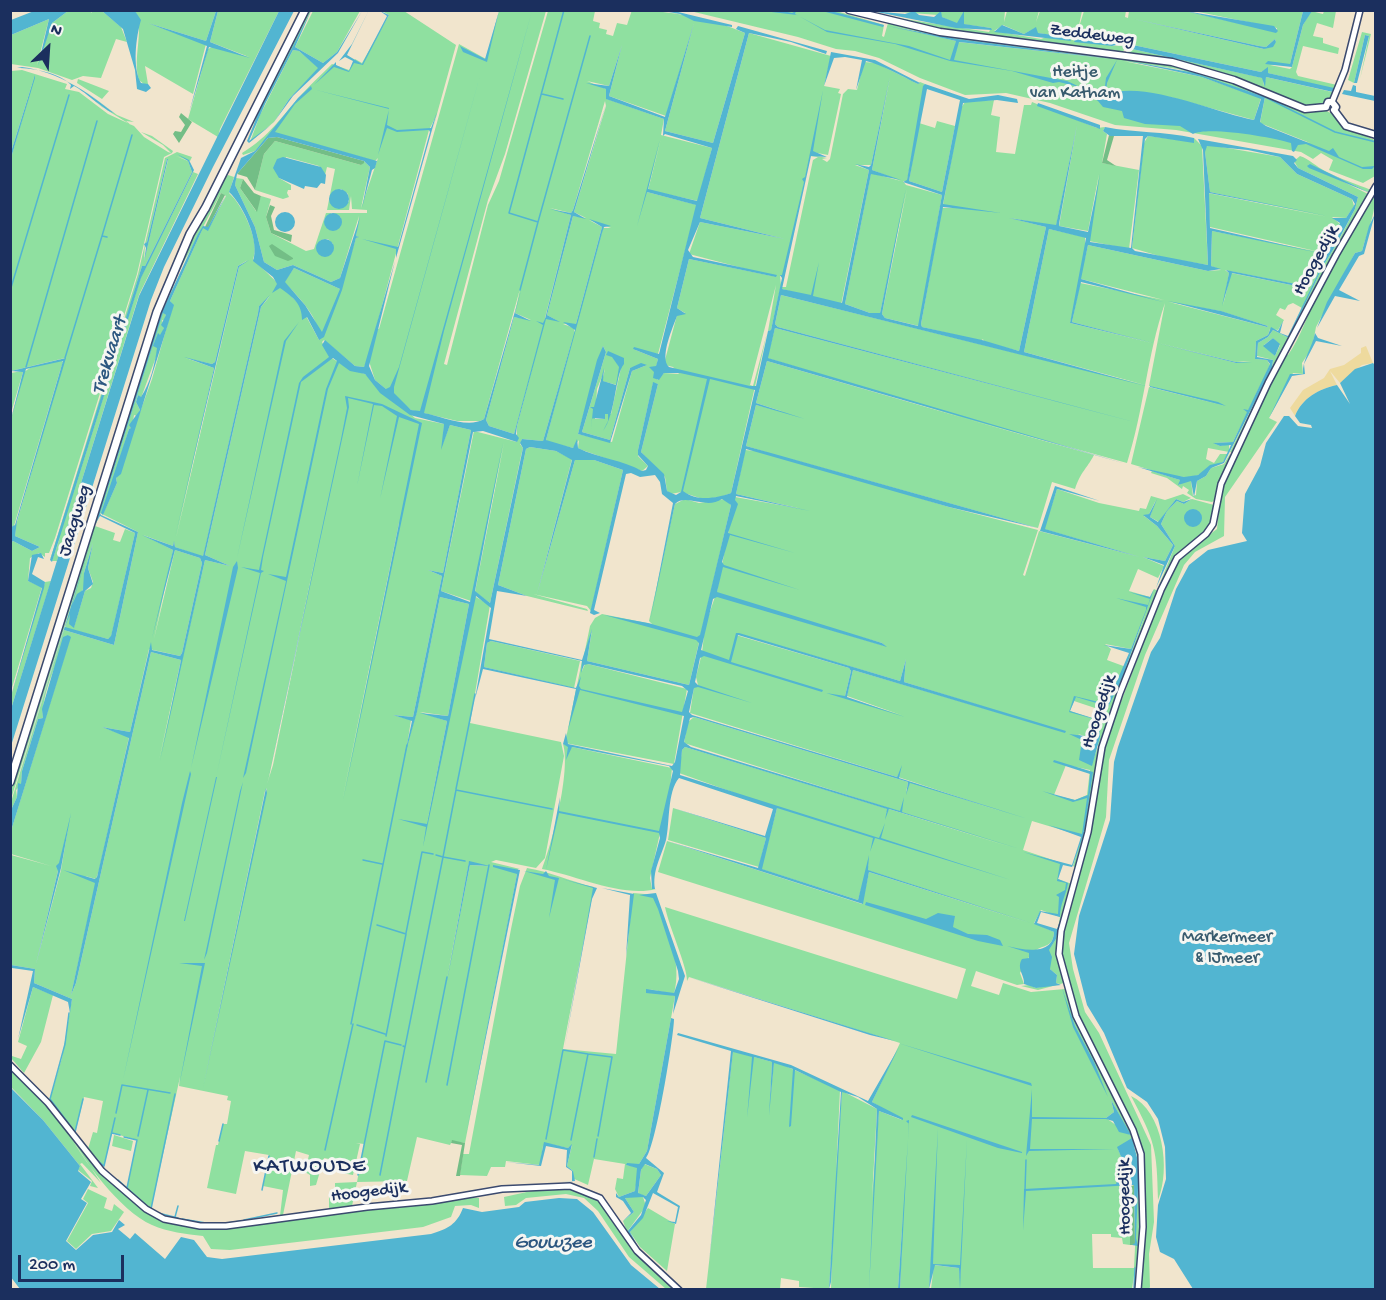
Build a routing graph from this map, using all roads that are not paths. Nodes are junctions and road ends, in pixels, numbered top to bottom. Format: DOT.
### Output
graph roads {
  1 [pos="305,10"];
  2 [pos="849,10"];
  3 [pos="1360,10"];
  4 [pos="1332,102"];
  5 [pos="1326,107"];
  6 [pos="1334,110"];
  7 [pos="1376,135"];
  8 [pos="1376,186"];
  9 [pos="10,782"];
  10 [pos="10,1065"];
  11 [pos="679,1290"];
  12 [pos="1138,1290"];
  1 -- 9 [label="main road, Jaagweg"];
  2 -- 5 [label="main road, Zeddeweg"];
  3 -- 4 [label="street"];
  4 -- 5 [label="main road"];
  4 -- 6 [label="main road"];
  5 -- 6 [label="main road, Zeddeweg"];
  6 -- 7 [label="main road, Zeddeweg"];
  8 -- 12 [label="street, Hoogedijk"];
  10 -- 11 [label="street, Hoogedijk"];
}
